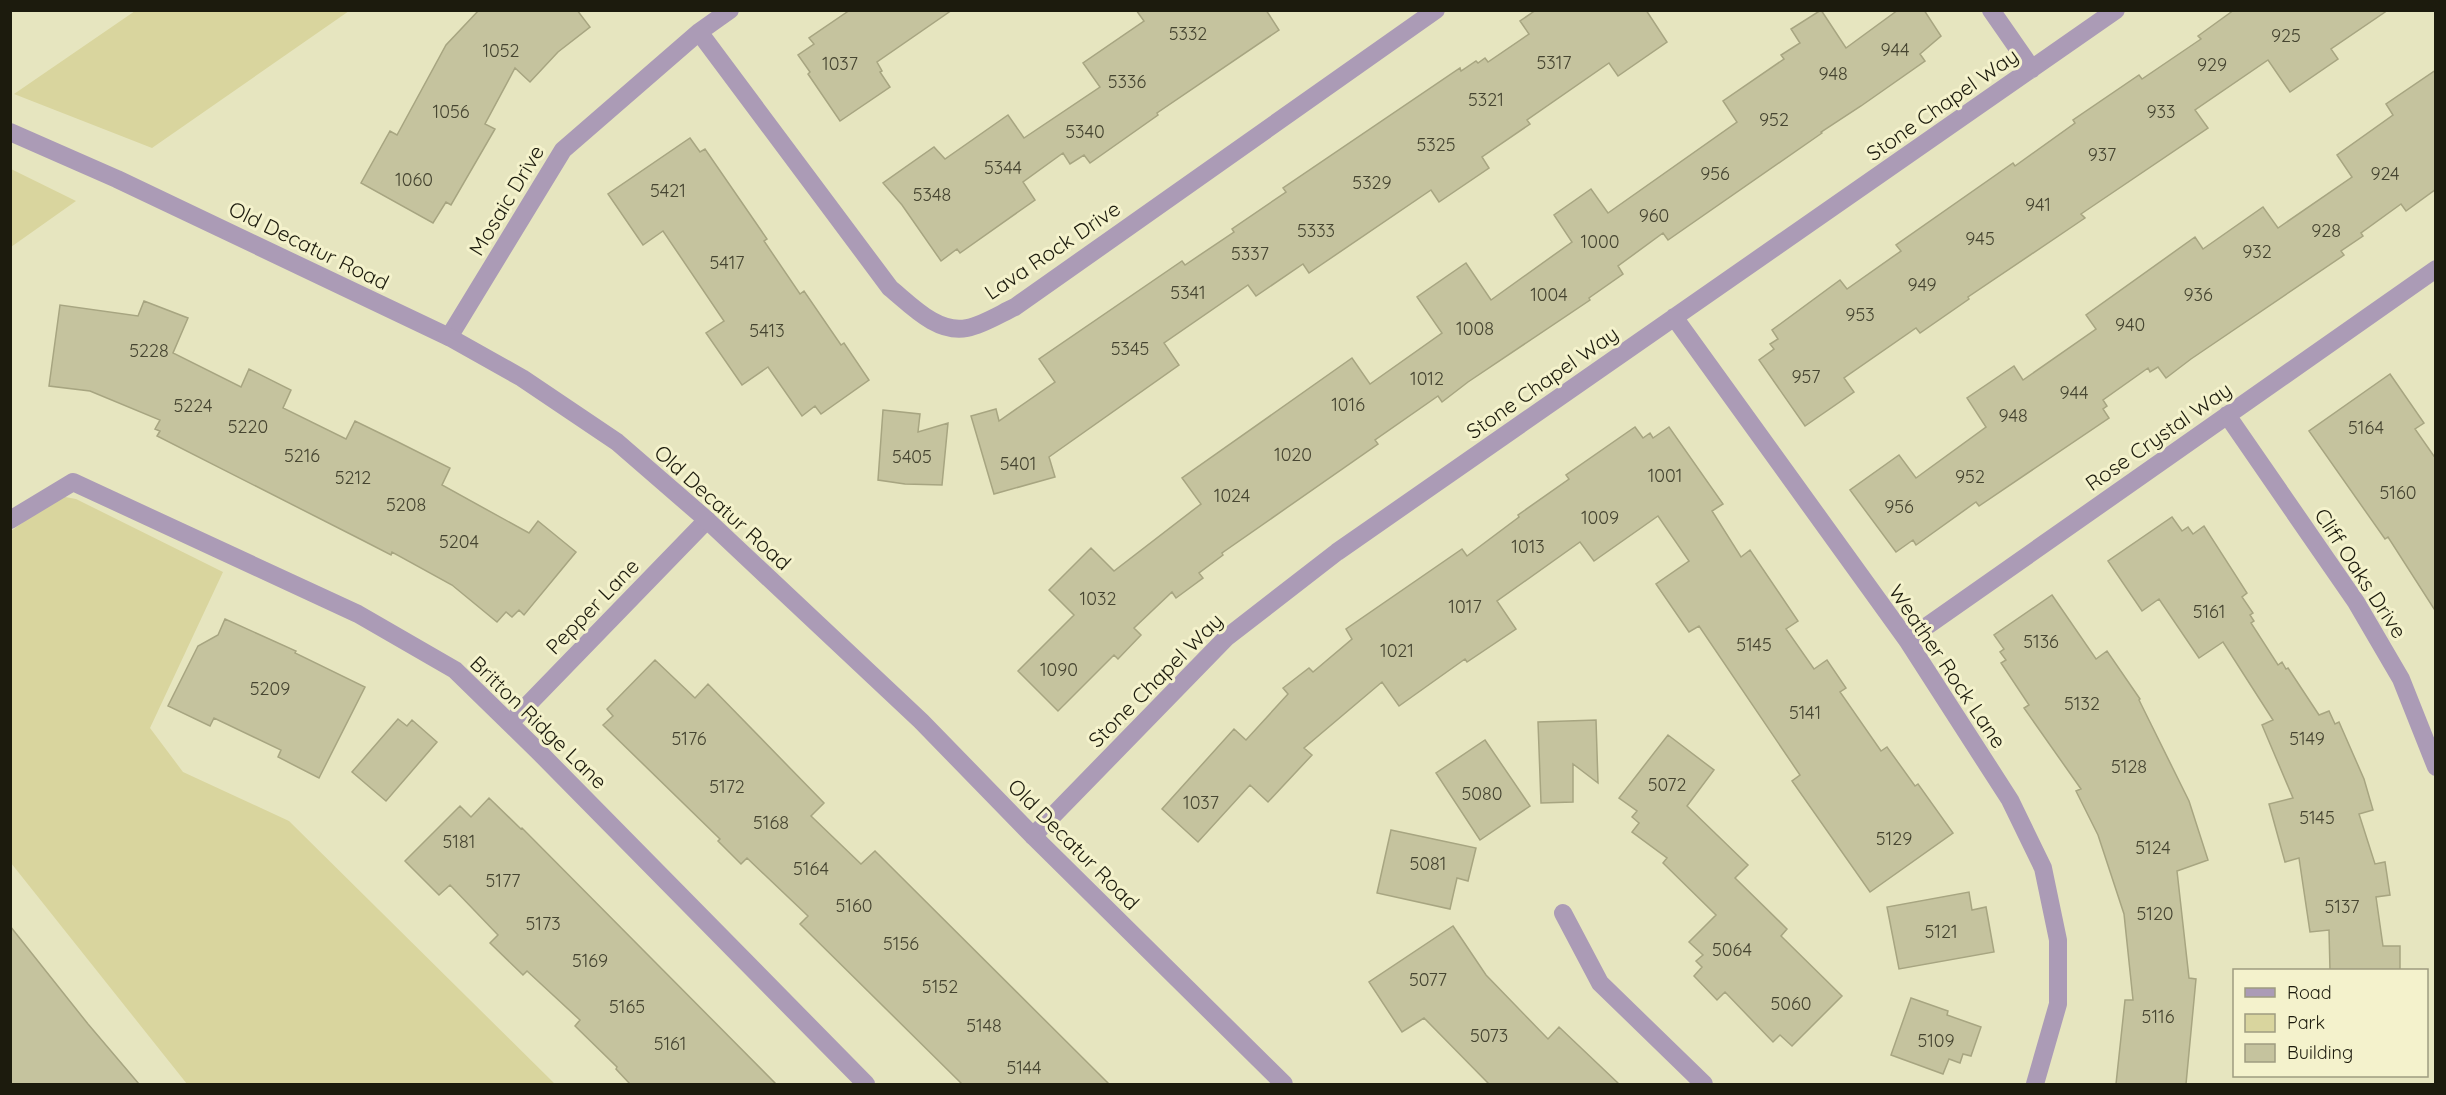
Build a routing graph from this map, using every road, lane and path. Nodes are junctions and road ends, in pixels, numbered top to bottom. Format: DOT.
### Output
graph roads {
  1 [pos="730,10"];
  2 [pos="1436,10"];
  3 [pos="1991,10"];
  4 [pos="2116,10"];
  5 [pos="699,32"];
  6 [pos="2032,69"];
  7 [pos="10,132"];
  8 [pos="2436,268"];
  9 [pos="1674,317"];
  10 [pos="449,337"];
  11 [pos="2227,415"];
  12 [pos="10,520"];
  13 [pos="706,520"];
  14 [pos="1907,640"];
  15 [pos="510,723"];
  16 [pos="2436,767"];
  17 [pos="1033,836"];
  18 [pos="1563,913"];
  19 [pos="866,1084"];
  20 [pos="1284,1084"];
  21 [pos="1704,1084"];
  22 [pos="2035,1084"];
  1 -- 5 [label="street, Mosaic Drive"];
  2 -- 5 [label="street, Lava Rock Drive"];
  3 -- 6 [label="street"];
  4 -- 6 [label="street, Stone Chapel Way"];
  5 -- 10 [label="street, Mosaic Drive"];
  6 -- 9 [label="street, Stone Chapel Way"];
  7 -- 10 [label="street, Old Decatur Road"];
  8 -- 11 [label="street, Rose Crystal Way"];
  9 -- 14 [label="street, Weather Rock Lane"];
  9 -- 17 [label="street, Stone Chapel Way"];
  10 -- 13 [label="street, Old Decatur Road"];
  11 -- 14 [label="street, Rose Crystal Way"];
  11 -- 16 [label="street, Cliff Oaks Drive"];
  12 -- 15 [label="street, Britton Ridge Lane"];
  13 -- 15 [label="street, Pepper Lane"];
  13 -- 17 [label="street, Old Decatur Road"];
  14 -- 22 [label="street, Weather Rock Lane"];
  15 -- 19 [label="street, Britton Ridge Lane"];
  17 -- 20 [label="street, Old Decatur Road"];
  18 -- 21 [label="street"];
}
